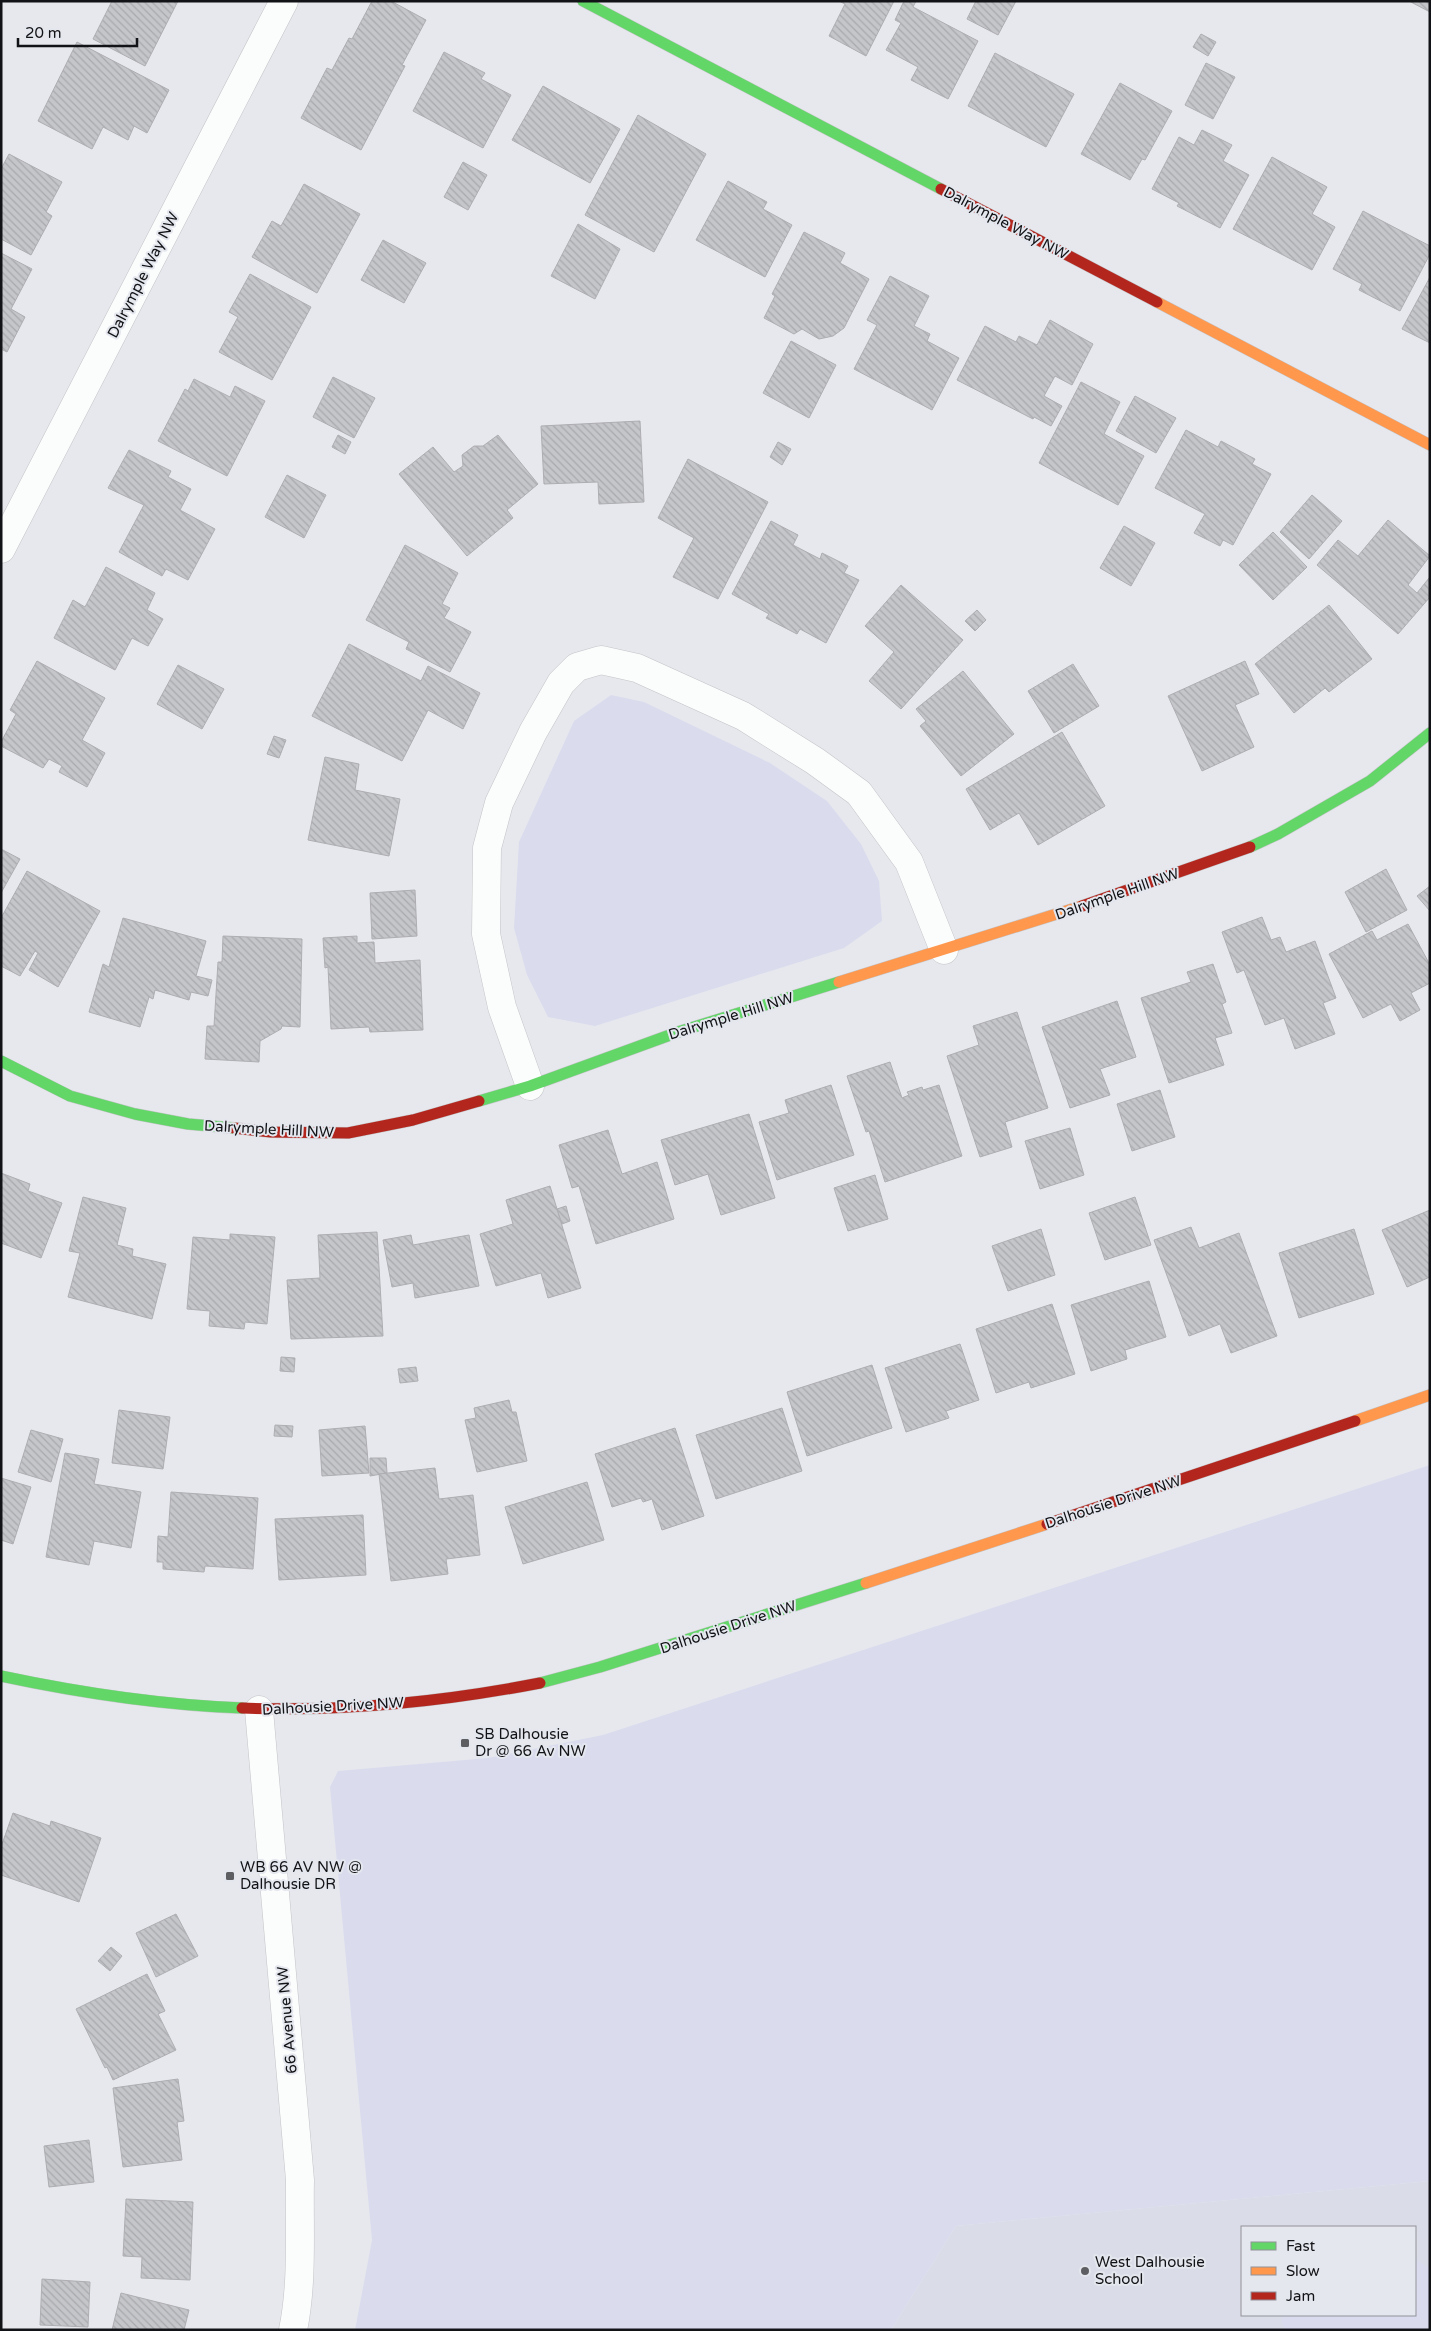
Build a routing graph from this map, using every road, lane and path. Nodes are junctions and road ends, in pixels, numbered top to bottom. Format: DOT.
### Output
graph roads {
  1 [pos="284,1"];
  2 [pos="583,1"];
  3 [pos="1430,445"];
  4 [pos="1,549"];
  5 [pos="1430,733"];
  6 [pos="944,950"];
  7 [pos="1,1061"];
  8 [pos="530,1086"];
  9 [pos="1430,1395"];
  10 [pos="1,1676"];
  11 [pos="259,1710"];
  12 [pos="293,2330"];
  1 -- 4 [label="street, Dalrymple Way NW"];
  2 -- 3 [label="street, Dalrymple Way NW"];
  5 -- 6 [label="street, Dalrymple Hill NW"];
  6 -- 8 [label="street, Dalrymple Hill NW"];
  6 -- 8 [label="street"];
  7 -- 8 [label="street, Dalrymple Hill NW"];
  9 -- 11 [label="street, Dalhousie Drive NW"];
  10 -- 11 [label="street, Dalhousie Drive NW"];
  11 -- 12 [label="street, 66 Avenue NW"];
}
